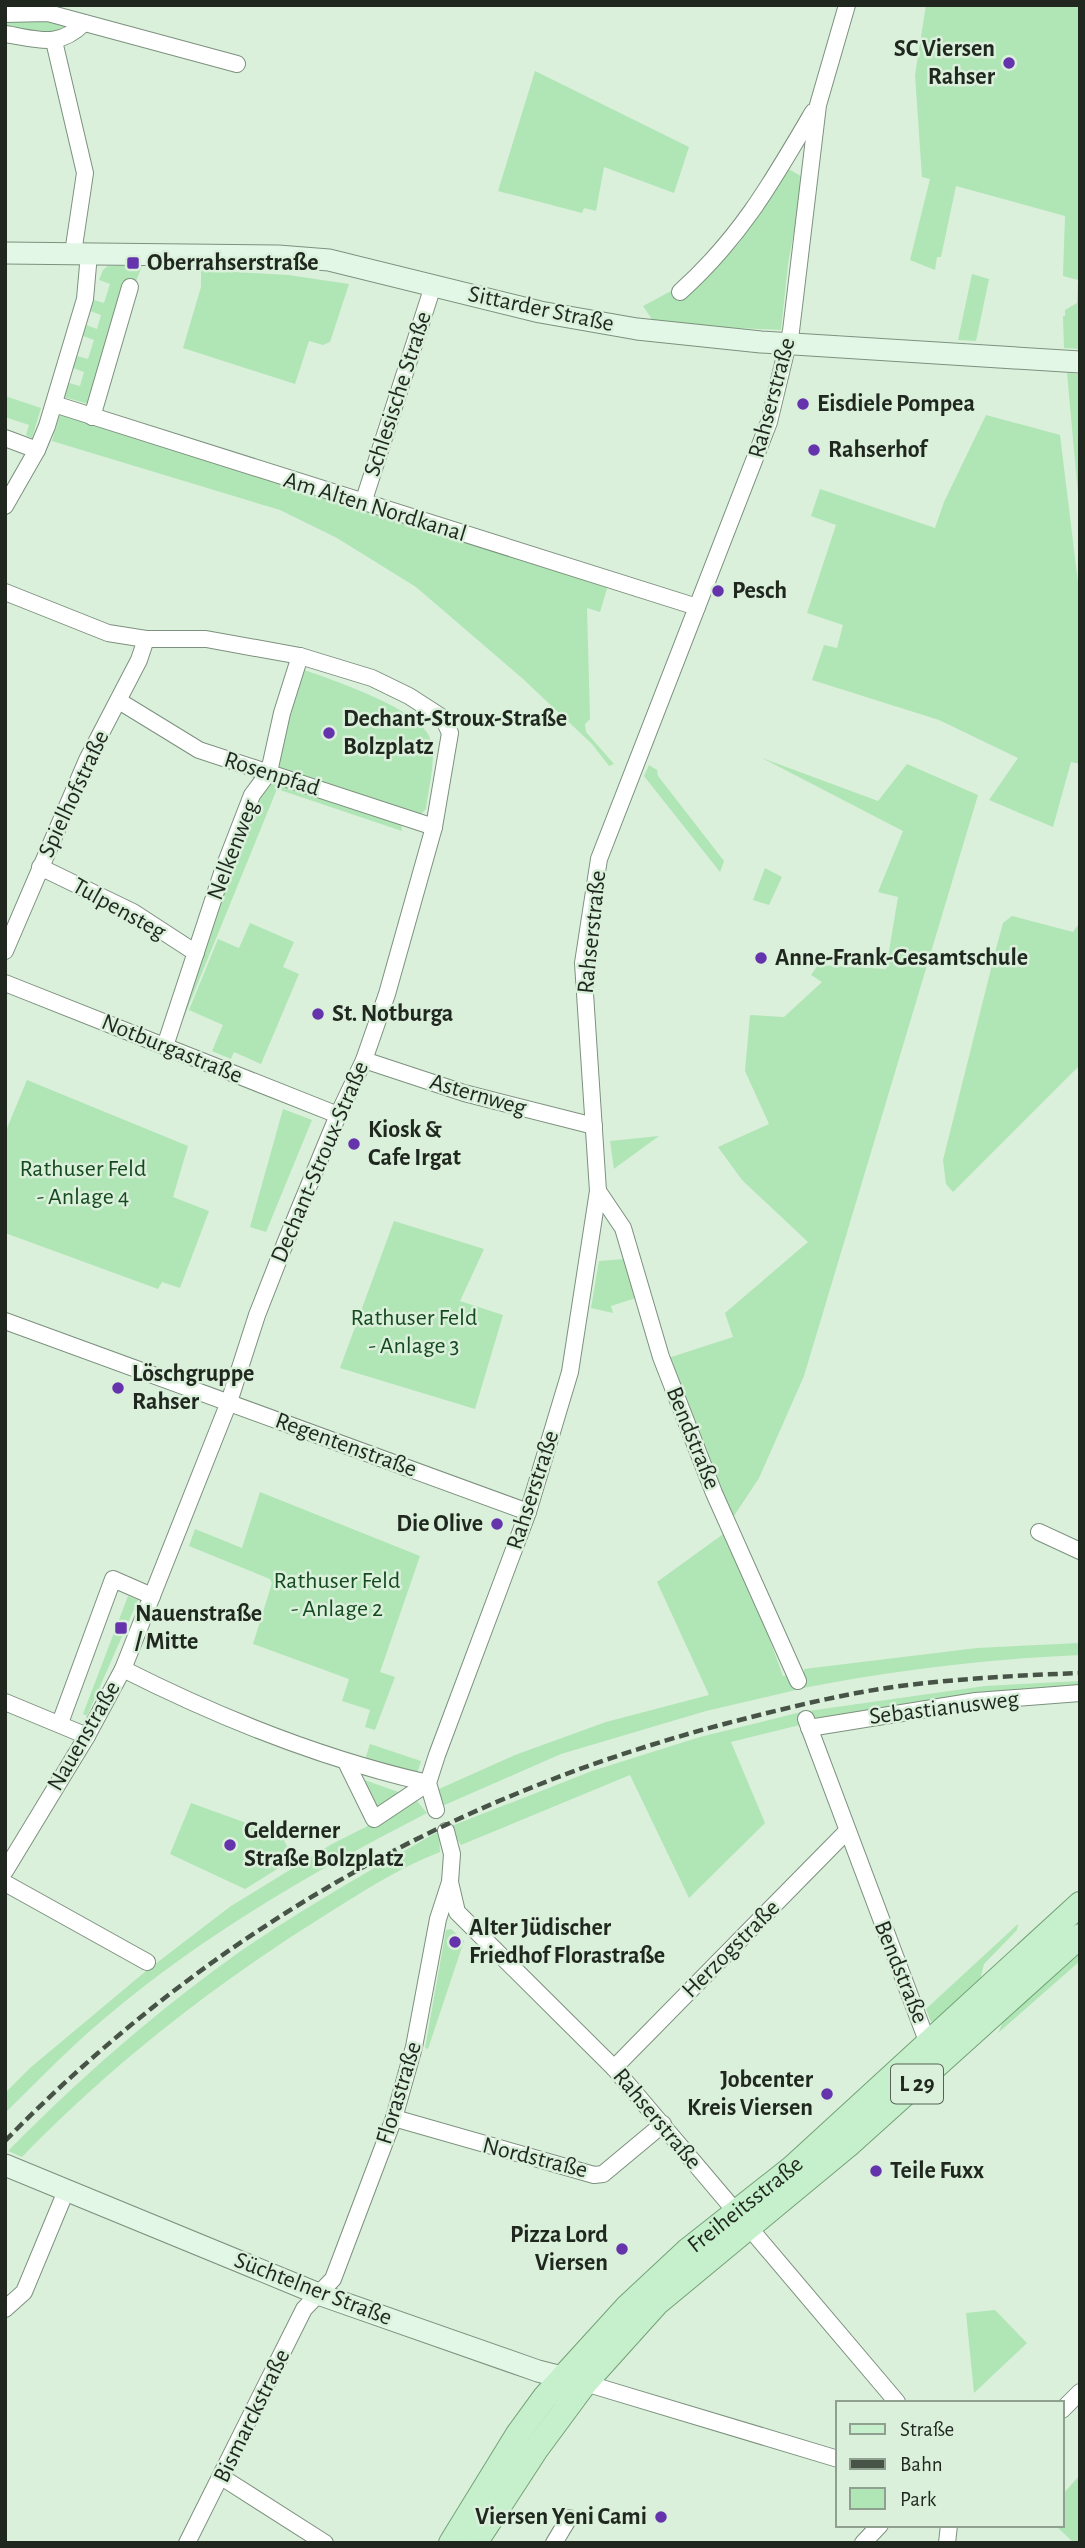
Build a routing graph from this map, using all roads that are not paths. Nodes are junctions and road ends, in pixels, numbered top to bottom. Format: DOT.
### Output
graph roads {
  1 [pos="847,5"];
  2 [pos="47,9"];
  3 [pos="5,14"];
  4 [pos="84,23"];
  5 [pos="5,34"];
  6 [pos="54,41"];
  7 [pos="237,64"];
  8 [pos="818,105"];
  9 [pos="5,253"];
  10 [pos="81,253"];
  11 [pos="131,286"];
  12 [pos="433,286"];
  13 [pos="680,292"];
  14 [pos="788,343"];
  15 [pos="1080,362"];
  16 [pos="54,404"];
  17 [pos="92,417"];
  18 [pos="5,439"];
  19 [pos="37,450"];
  20 [pos="363,503"];
  21 [pos="5,506"];
  22 [pos="5,592"];
  23 [pos="697,607"];
  24 [pos="146,639"];
  25 [pos="300,656"];
  26 [pos="119,701"];
  27 [pos="269,772"];
  28 [pos="434,827"];
  29 [pos="40,867"];
  30 [pos="5,951"];
  31 [pos="196,953"];
  32 [pos="5,983"];
  33 [pos="165,1046"];
  34 [pos="364,1060"];
  35 [pos="338,1115"];
  36 [pos="594,1126"];
  37 [pos="598,1191"];
  38 [pos="5,1321"];
  39 [pos="229,1402"];
  40 [pos="528,1512"];
  41 [pos="1039,1532"];
  42 [pos="1080,1551"];
  43 [pos="152,1596"];
  44 [pos="122,1669"];
  45 [pos="799,1681"];
  46 [pos="1080,1693"];
  47 [pos="5,1702"];
  48 [pos="60,1723"];
  49 [pos="808,1723"];
  50 [pos="87,1736"];
  51 [pos="346,1762"];
  52 [pos="428,1783"];
  53 [pos="436,1810"];
  54 [pos="446,1831"];
  55 [pos="847,1831"];
  56 [pos="5,1871"];
  57 [pos="450,1882"];
  58 [pos="5,1883"];
  59 [pos="1080,1904"];
  60 [pos="1080,1936"];
  61 [pos="147,1962"];
  62 [pos="963,2027"];
  63 [pos="928,2042"];
  64 [pos="614,2068"];
  65 [pos="934,2068"];
  66 [pos="394,2118"];
  67 [pos="663,2124"];
  68 [pos="5,2165"];
  69 [pos="66,2191"];
  70 [pos="743,2220"];
  71 [pos="321,2295"];
  72 [pos="5,2309"];
  73 [pos="566,2379"];
  74 [pos="1080,2392"];
  75 [pos="896,2401"];
  76 [pos="1064,2408"];
  77 [pos="836,2458"];
  78 [pos="223,2478"];
  79 [pos="569,2518"];
  80 [pos="878,2527"];
  81 [pos="187,2543"];
  82 [pos="325,2543"];
  83 [pos="450,2543"];
  84 [pos="475,2543"];
  85 [pos="554,2543"];
  86 [pos="863,2543"];
  1 -- 8 [label="street, Rahserstraße"];
  2 -- 3 [label="street"];
  2 -- 4 [label="street"];
  4 -- 6 [label="street"];
  4 -- 7 [label="street"];
  5 -- 6 [label="street"];
  6 -- 10 [label="street"];
  8 -- 13 [label="street, Rahserstraße"];
  8 -- 14 [label="street, Rahserstraße"];
  9 -- 10 [label="street, Sittarder Straße"];
  10 -- 12 [label="street, Sittarder Straße"];
  10 -- 16 [label="street"];
  11 -- 17 [label="street"];
  12 -- 14 [label="street, Sittarder Straße"];
  12 -- 20 [label="street, Schlesische Straße"];
  14 -- 15 [label="street, Sittarder Straße"];
  14 -- 23 [label="street, Rahserstraße"];
  16 -- 17 [label="street, Am Alten Nordkanal"];
  16 -- 19 [label="street"];
  17 -- 20 [label="street, Am Alten Nordkanal"];
  18 -- 19 [label="street"];
  19 -- 21 [label="street"];
  20 -- 23 [label="street, Am Alten Nordkanal"];
  22 -- 24 [label="street, Dechant-Stroux-Straße"];
  23 -- 36 [label="street, Rahserstraße"];
  24 -- 25 [label="street, Dechant-Stroux-Straße"];
  24 -- 26 [label="street, Spielhofstraße"];
  25 -- 27 [label="street, Nelkenweg"];
  25 -- 28 [label="street, Dechant-Stroux-Straße"];
  26 -- 27 [label="street, Rosenpfad"];
  26 -- 29 [label="street, Spielhofstraße"];
  27 -- 28 [label="street, Rosenpfad"];
  27 -- 31 [label="street, Nelkenweg"];
  28 -- 34 [label="street, Dechant-Stroux-Straße"];
  29 -- 30 [label="street, Spielhofstraße"];
  29 -- 31 [label="street, Tulpensteg"];
  31 -- 33 [label="street, Nelkenweg"];
  32 -- 33 [label="street, Notburgastraße"];
  33 -- 35 [label="street, Notburgastraße"];
  34 -- 35 [label="street, Dechant-Stroux-Straße"];
  34 -- 36 [label="street, Asternweg"];
  35 -- 39 [label="street, Dechant-Stroux-Straße"];
  36 -- 37 [label="street, Rahserstraße"];
  37 -- 40 [label="street, Rahserstraße"];
  37 -- 45 [label="street, Bendstraße"];
  38 -- 39 [label="street, Regentenstraße"];
  39 -- 40 [label="street, Regentenstraße"];
  39 -- 43 [label="street, Nauenstraße"];
  40 -- 52 [label="street, Rahserstraße"];
  41 -- 42 [label="street"];
  43 -- 44 [label="street, Nauenstraße"];
  43 -- 48 [label="street, Nauenstraße"];
  44 -- 50 [label="street, Nauenstraße"];
  44 -- 51 [label="street"];
  46 -- 49 [label="street, Sebastianusweg"];
  47 -- 48 [label="street"];
  48 -- 50 [label="street"];
  49 -- 55 [label="street, Bendstraße"];
  50 -- 56 [label="street, Nauenstraße"];
  51 -- 52 [label="street"];
  51 -- 52 [label="street"];
  52 -- 53 [label="street"];
  54 -- 57 [label="street, Rahserstraße"];
  55 -- 63 [label="street, Bendstraße"];
  55 -- 64 [label="street, Herzogstraße"];
  57 -- 64 [label="street, Rahserstraße"];
  57 -- 66 [label="street, Florastraße"];
  58 -- 61 [label="street"];
  59 -- 62 [label="main road, Freiheitsstraße / L 29"];
  60 -- 62 [label="main road, Freiheitsstraße / L 29"];
  62 -- 63 [label="main road, Freiheitsstraße / L 29"];
  62 -- 65 [label="main road, Freiheitsstraße / L 29"];
  63 -- 65 [label="street, Bendstraße"];
  63 -- 70 [label="main road, Freiheitsstraße / L 29"];
  64 -- 67 [label="street, Rahserstraße"];
  65 -- 70 [label="main road, Freiheitsstraße / L 29"];
  66 -- 67 [label="street, Nordstraße"];
  66 -- 71 [label="street, Florastraße"];
  67 -- 70 [label="street, Rahserstraße"];
  68 -- 69 [label="street, Süchtelner Straße"];
  69 -- 71 [label="street, Süchtelner Straße"];
  69 -- 72 [label="street"];
  70 -- 73 [label="main road, Freiheitsstraße / L 29"];
  70 -- 73 [label="main road, Freiheitsstraße / L 29"];
  70 -- 75 [label="street, Rahserstraße"];
  71 -- 73 [label="street, Süchtelner Straße"];
  71 -- 78 [label="street, Bismarckstraße"];
  73 -- 77 [label="street, Süchtelner Straße"];
  73 -- 83 [label="main road, Freiheitsstraße / L 29"];
  73 -- 84 [label="main road, Freiheitsstraße / L 29"];
  74 -- 76 [label="street"];
  78 -- 81 [label="street, Bismarckstraße"];
  78 -- 82 [label="street"];
  79 -- 85 [label="street"];
  80 -- 86 [label="street"];
}
